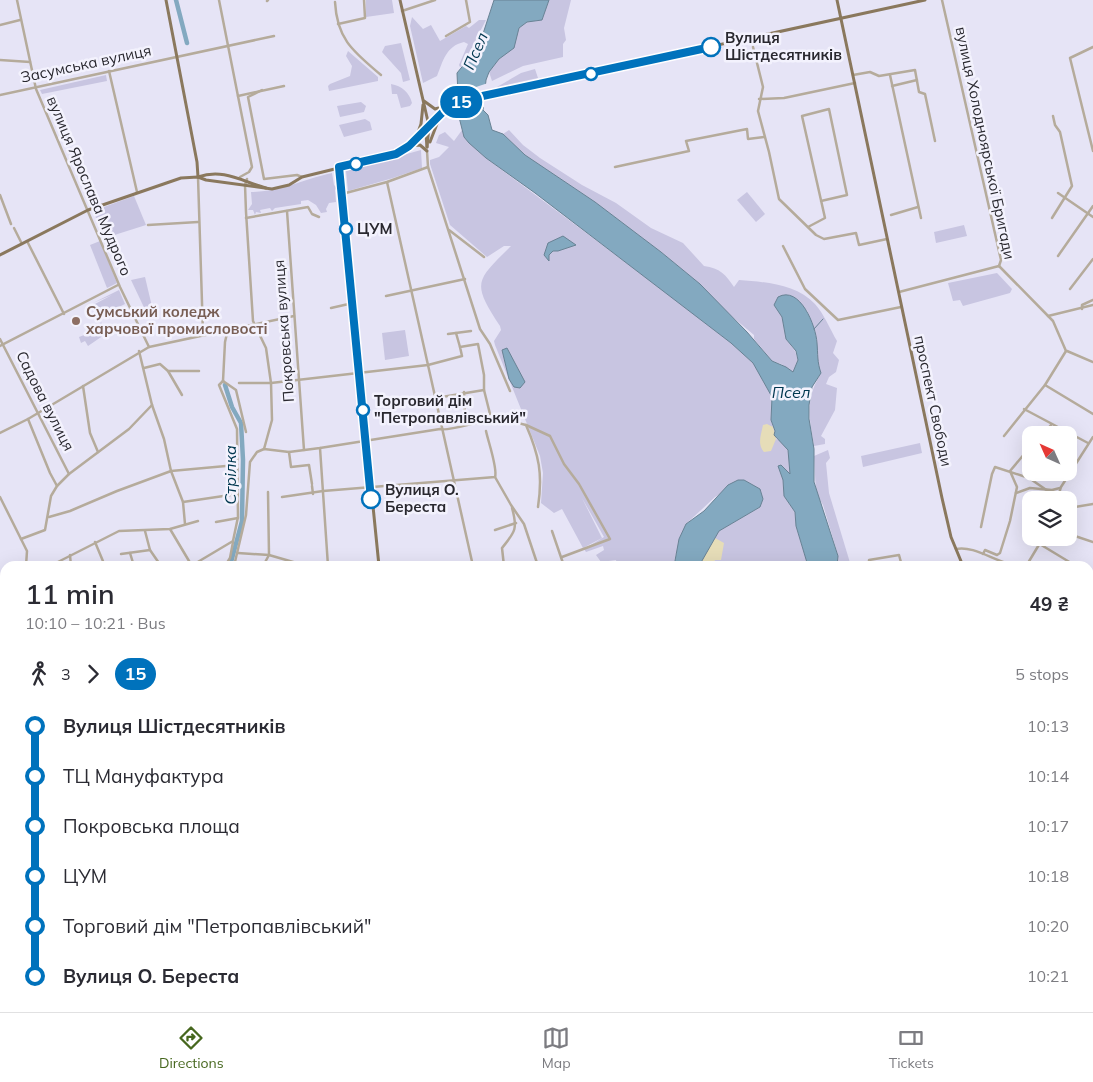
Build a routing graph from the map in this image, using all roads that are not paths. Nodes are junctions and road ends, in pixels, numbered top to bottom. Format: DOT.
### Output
graph roads {
  1 [pos="17,0"];
  2 [pos="166,0"];
  3 [pos="219,0"];
  4 [pos="364,0"];
  5 [pos="400,0"];
  6 [pos="435,0"];
  7 [pos="466,0"];
  8 [pos="837,0"];
  9 [pos="926,0"];
  10 [pos="942,0"];
  11 [pos="335,2"];
  12 [pos="402,11"];
  13 [pos="841,19"];
  14 [pos="20,20"];
  15 [pos="338,24"];
  16 [pos="0,25"];
  17 [pos="274,36"];
  18 [pos="446,36"];
  19 [pos="228,45"];
  20 [pos="753,47"];
  21 [pos="1093,47"];
  22 [pos="177,56"];
  23 [pos="0,60"];
  24 [pos="30,62"];
  25 [pos="108,71"];
  26 [pos="381,75"];
  27 [pos="853,75"];
  28 [pos="890,75"];
  29 [pos="917,80"];
  30 [pos="854,83"];
  31 [pos="284,86"];
  32 [pos="892,86"];
  33 [pos="35,87"];
  34 [pos="262,90"];
  35 [pos="0,95"];
  36 [pos="238,96"];
  37 [pos="759,99"];
  38 [pos="423,100"];
  39 [pos="444,109"];
  40 [pos="441,114"];
  41 [pos="1053,116"];
  42 [pos="429,126"];
  43 [pos="764,137"];
  44 [pos="415,140"];
  45 [pos="934,141"];
  46 [pos="409,146"];
  47 [pos="427,149"];
  48 [pos="1093,151"];
  49 [pos="339,167"];
  50 [pos="428,167"];
  51 [pos="616,167"];
  52 [pos="198,177"];
  53 [pos="240,177"];
  54 [pos="302,177"];
  55 [pos="247,179"];
  56 [pos="387,182"];
  57 [pos="245,185"];
  58 [pos="272,189"];
  59 [pos="137,192"];
  60 [pos="1058,193"];
  61 [pos="342,194"];
  62 [pos="0,196"];
  63 [pos="1065,197"];
  64 [pos="821,201"];
  65 [pos="918,206"];
  66 [pos="1093,206"];
  67 [pos="88,210"];
  68 [pos="288,211"];
  69 [pos="1088,213"];
  70 [pos="891,215"];
  71 [pos="319,217"];
  72 [pos="1093,217"];
  73 [pos="246,218"];
  74 [pos="921,218"];
  75 [pos="1052,218"];
  76 [pos="198,222"];
  77 [pos="12,224"];
  78 [pos="148,225"];
  79 [pos="807,227"];
  80 [pos="14,228"];
  81 [pos="449,230"];
  82 [pos="887,239"];
  83 [pos="27,241"];
  84 [pos="22,244"];
  85 [pos="782,246"];
  86 [pos="0,255"];
  87 [pos="1058,256"];
  88 [pos="484,257"];
  89 [pos="1093,259"];
  90 [pos="999,266"];
  91 [pos="465,279"];
  92 [pos="119,284"];
  93 [pos="1070,289"];
  94 [pos="412,291"];
  95 [pos="898,292"];
  96 [pos="386,296"];
  97 [pos="1093,300"];
  98 [pos="353,303"];
  99 [pos="1093,305"];
  100 [pos="902,307"];
  101 [pos="331,308"];
  102 [pos="1082,309"];
  103 [pos="64,314"];
  104 [pos="294,316"];
  105 [pos="1048,316"];
  106 [pos="254,323"];
  107 [pos="228,329"];
  108 [pos="471,331"];
  109 [pos="456,332"];
  110 [pos="203,334"];
  111 [pos="448,334"];
  112 [pos="0,339"];
  113 [pos="2,345"];
  114 [pos="148,347"];
  115 [pos="460,347"];
  116 [pos="139,351"];
  117 [pos="1066,351"];
  118 [pos="1093,362"];
  119 [pos="428,365"];
  120 [pos="144,368"];
  121 [pos="168,371"];
  122 [pos="199,371"];
  123 [pos="360,373"];
  124 [pos="299,378"];
  125 [pos="223,381"];
  126 [pos="239,383"];
  127 [pos="272,383"];
  128 [pos="1045,385"];
  129 [pos="84,386"];
  130 [pos="484,390"];
  131 [pos="510,391"];
  132 [pos="464,392"];
  133 [pos="182,395"];
  134 [pos="436,398"];
  135 [pos="152,405"];
  136 [pos="1024,409"];
  137 [pos="38,413"];
  138 [pos="490,414"];
  139 [pos="1093,414"];
  140 [pos="465,417"];
  141 [pos="28,419"];
  142 [pos="526,425"];
  143 [pos="1051,425"];
  144 [pos="443,430"];
  145 [pos="486,431"];
  146 [pos="246,432"];
  147 [pos="0,434"];
  148 [pos="1004,436"];
  149 [pos="1093,437"];
  150 [pos="366,441"];
  151 [pos="1088,443"];
  152 [pos="320,448"];
  153 [pos="264,449"];
  154 [pos="304,450"];
  155 [pos="98,452"];
  156 [pos="289,452"];
  157 [pos="1022,457"];
  158 [pos="237,465"];
  159 [pos="171,471"];
  160 [pos="1010,471"];
  161 [pos="69,474"];
  162 [pos="496,477"];
  163 [pos="456,480"];
  164 [pos="58,486"];
  165 [pos="370,487"];
  166 [pos="1061,487"];
  167 [pos="1046,489"];
  168 [pos="323,491"];
  169 [pos="1049,491"];
  170 [pos="1060,491"];
  171 [pos="268,492"];
  172 [pos="1016,493"];
  173 [pos="237,494"];
  174 [pos="313,494"];
  175 [pos="0,497"];
  176 [pos="282,497"];
  177 [pos="183,502"];
  178 [pos="1093,504"];
  179 [pos="511,505"];
  180 [pos="1077,506"];
  181 [pos="538,507"];
  182 [pos="49,517"];
  183 [pos="238,518"];
  184 [pos="198,521"];
  185 [pos="216,522"];
  186 [pos="516,523"];
  187 [pos="185,524"];
  188 [pos="981,527"];
  189 [pos="170,529"];
  190 [pos="145,530"];
  191 [pos="495,530"];
  192 [pos="552,531"];
  193 [pos="1077,537"];
  194 [pos="21,539"];
  195 [pos="233,541"];
  196 [pos="95,542"];
  197 [pos="1093,542"];
  198 [pos="1037,546"];
  199 [pos="1043,546"];
  200 [pos="956,549"];
  201 [pos="150,550"];
  202 [pos="238,553"];
  203 [pos="121,554"];
  204 [pos="130,554"];
  205 [pos="984,554"];
  206 [pos="70,555"];
  207 [pos="269,555"];
  208 [pos="562,557"];
  209 [pos="26,561"];
  210 [pos="59,561"];
  211 [pos="71,561"];
  212 [pos="103,561"];
  213 [pos="132,561"];
  214 [pos="158,561"];
  215 [pos="189,561"];
  216 [pos="200,561"];
  217 [pos="228,561"];
  218 [pos="236,561"];
  219 [pos="266,561"];
  220 [pos="290,561"];
  221 [pos="328,561"];
  222 [pos="378,561"];
  223 [pos="472,561"];
  224 [pos="503,561"];
  225 [pos="536,561"];
  226 [pos="563,561"];
  227 [pos="869,561"];
  228 [pos="901,561"];
  229 [pos="961,561"];
  230 [pos="1006,561"];
  231 [pos="1030,561"];
  232 [pos="1068,561"];
  1 -- 14 [label="street, вулиця Ярослава Мудрого"];
  2 -- 22 [label="main road"];
  3 -- 19 [label="street"];
  4 -- 15 [label="street"];
  5 -- 12 [label="main road"];
  6 -- 12 [label="street"];
  7 -- 18 [label="street"];
  8 -- 13 [label="main road, проспект Свободи"];
  9 -- 13 [label="main road"];
  10 -- 90 [label="street, вулиця Холодноярської Бригади"];
  11 -- 15 [label="street"];
  12 -- 38 [label="main road"];
  13 -- 27 [label="main road, проспект Свободи"];
  13 -- 39 [label="main road"];
  14 -- 16 [label="street"];
  14 -- 24 [label="street, вулиця Ярослава Мудрого"];
  15 -- 26 [label="street"];
  17 -- 19 [label="street, Засумська вулиця"];
  19 -- 22 [label="street, Засумська вулиця"];
  19 -- 36 [label="street"];
  20 -- 37 [label="street"];
  21 -- 48 [label="street"];
  22 -- 25 [label="street, Засумська вулиця"];
  22 -- 52 [label="main road"];
  23 -- 24 [label="street"];
  24 -- 33 [label="street, вулиця Ярослава Мудрого"];
  25 -- 33 [label="street, Засумська вулиця"];
  25 -- 59 [label="street"];
  27 -- 28 [label="street"];
  27 -- 30 [label="main road, проспект Свободи"];
  28 -- 29 [label="street"];
  28 -- 32 [label="street"];
  29 -- 32 [label="street"];
  29 -- 45 [label="street"];
  30 -- 37 [label="street"];
  30 -- 82 [label="main road, проспект Свободи"];
  31 -- 34 [label="street"];
  32 -- 65 [label="street"];
  33 -- 35 [label="street, Засумська вулиця"];
  33 -- 67 [label="street, вулиця Ярослава Мудрого"];
  34 -- 36 [label="street"];
  34 -- 54 [label="street"];
  36 -- 53 [label="street"];
  37 -- 43 [label="street"];
  38 -- 39 [label="main road"];
  38 -- 42 [label="main road"];
  38 -- 44 [label="main road"];
  39 -- 40 [label="main road"];
  40 -- 42 [label="main road"];
  40 -- 47 [label="main road"];
  41 -- 63 [label="street"];
  42 -- 44 [label="main road"];
  42 -- 47 [label="main road"];
  43 -- 51 [label="street"];
  43 -- 79 [label="street"];
  44 -- 46 [label="main road"];
  46 -- 47 [label="main road"];
  46 -- 49 [label="main road"];
  47 -- 50 [label="street"];
  49 -- 54 [label="main road"];
  49 -- 61 [label="main road"];
  50 -- 56 [label="street"];
  50 -- 81 [label="street"];
  52 -- 53 [label="main road"];
  52 -- 57 [label="main road"];
  52 -- 59 [label="main road"];
  52 -- 76 [label="street"];
  53 -- 55 [label="main road"];
  54 -- 58 [label="main road"];
  55 -- 57 [label="street"];
  55 -- 58 [label="main road"];
  56 -- 61 [label="street"];
  56 -- 94 [label="street"];
  57 -- 58 [label="main road"];
  57 -- 73 [label="street"];
  59 -- 67 [label="main road"];
  60 -- 63 [label="street"];
  61 -- 98 [label="main road"];
  62 -- 77 [label="street"];
  63 -- 69 [label="street"];
  63 -- 75 [label="street"];
  64 -- 64 [label="street"];
  64 -- 79 [label="street"];
  65 -- 70 [label="street"];
  65 -- 74 [label="street"];
  66 -- 69 [label="street"];
  67 -- 83 [label="main road"];
  67 -- 92 [label="street, вулиця Ярослава Мудрого"];
  68 -- 71 [label="street"];
  68 -- 73 [label="street"];
  68 -- 104 [label="street, Покровська вулиця"];
  69 -- 72 [label="street"];
  69 -- 87 [label="street"];
  73 -- 106 [label="street"];
  76 -- 78 [label="street"];
  76 -- 110 [label="street"];
  79 -- 82 [label="street"];
  80 -- 84 [label="street"];
  81 -- 88 [label="street"];
  81 -- 91 [label="street"];
  82 -- 95 [label="main road, проспект Свободи"];
  83 -- 84 [label="main road"];
  83 -- 103 [label="street"];
  84 -- 86 [label="main road"];
  85 -- 100 [label="street"];
  89 -- 93 [label="street"];
  90 -- 95 [label="street"];
  90 -- 105 [label="street, вулиця Холодноярської Бригади"];
  91 -- 94 [label="street"];
  91 -- 131 [label="street"];
  92 -- 103 [label="street"];
  92 -- 114 [label="street, вулиця Ярослава Мудрого"];
  94 -- 96 [label="street"];
  94 -- 119 [label="street"];
  95 -- 100 [label="main road, проспект Свободи"];
  97 -- 102 [label="street"];
  98 -- 101 [label="street"];
  98 -- 123 [label="main road"];
  99 -- 102 [label="street"];
  100 -- 200 [label="main road, проспект Свободи"];
  102 -- 105 [label="street"];
  103 -- 113 [label="street"];
  104 -- 106 [label="street"];
  104 -- 124 [label="street, Покровська вулиця"];
  105 -- 117 [label="street, вулиця Холодноярської Бригади"];
  106 -- 107 [label="street"];
  106 -- 127 [label="street"];
  107 -- 110 [label="street"];
  107 -- 125 [label="street"];
  108 -- 109 [label="street"];
  109 -- 111 [label="street"];
  109 -- 115 [label="street"];
  110 -- 114 [label="street"];
  112 -- 113 [label="street, Садова вулиця"];
  113 -- 137 [label="street, Садова вулиця"];
  114 -- 116 [label="street"];
  115 -- 119 [label="street"];
  115 -- 130 [label="street"];
  116 -- 120 [label="street"];
  116 -- 129 [label="street"];
  117 -- 118 [label="street"];
  117 -- 128 [label="street"];
  119 -- 123 [label="street"];
  119 -- 134 [label="street"];
  120 -- 121 [label="street"];
  120 -- 135 [label="street"];
  121 -- 122 [label="street"];
  121 -- 133 [label="street"];
  123 -- 124 [label="street"];
  123 -- 150 [label="main road"];
  124 -- 127 [label="street"];
  124 -- 154 [label="street, Покровська вулиця"];
  125 -- 146 [label="street"];
  125 -- 158 [label="street"];
  126 -- 127 [label="street"];
  127 -- 153 [label="street"];
  128 -- 136 [label="street"];
  128 -- 139 [label="street"];
  129 -- 137 [label="street"];
  129 -- 155 [label="street"];
  130 -- 132 [label="street"];
  130 -- 138 [label="street"];
  132 -- 134 [label="street"];
  132 -- 140 [label="street"];
  134 -- 144 [label="street"];
  135 -- 155 [label="street"];
  135 -- 159 [label="street"];
  136 -- 143 [label="street"];
  136 -- 148 [label="street"];
  137 -- 141 [label="street"];
  137 -- 161 [label="street, Садова вулиця"];
  141 -- 147 [label="street"];
  141 -- 164 [label="street"];
  142 -- 144 [label="street"];
  142 -- 181 [label="street"];
  142 -- 208 [label="street"];
  143 -- 151 [label="street"];
  144 -- 150 [label="street"];
  144 -- 163 [label="street"];
  145 -- 162 [label="street"];
  149 -- 151 [label="street"];
  150 -- 152 [label="street"];
  150 -- 165 [label="main road"];
  151 -- 166 [label="street"];
  152 -- 154 [label="street"];
  152 -- 168 [label="street"];
  153 -- 156 [label="street"];
  153 -- 202 [label="street"];
  154 -- 156 [label="street"];
  155 -- 161 [label="street"];
  156 -- 174 [label="street"];
  157 -- 160 [label="street"];
  158 -- 159 [label="street"];
  158 -- 173 [label="street"];
  159 -- 177 [label="street"];
  159 -- 182 [label="street"];
  160 -- 167 [label="street"];
  160 -- 172 [label="street"];
  160 -- 188 [label="street"];
  161 -- 164 [label="street"];
  162 -- 163 [label="street"];
  162 -- 179 [label="street"];
  163 -- 165 [label="street"];
  163 -- 223 [label="street"];
  164 -- 182 [label="street"];
  165 -- 168 [label="street"];
  165 -- 222 [label="main road"];
  166 -- 167 [label="street"];
  166 -- 170 [label="street"];
  167 -- 169 [label="street"];
  167 -- 172 [label="street"];
  168 -- 174 [label="street"];
  168 -- 221 [label="street"];
  171 -- 207 [label="street"];
  172 -- 205 [label="street"];
  173 -- 177 [label="street"];
  173 -- 183 [label="street"];
  174 -- 176 [label="street"];
  175 -- 194 [label="street"];
  177 -- 187 [label="street"];
  178 -- 180 [label="street"];
  179 -- 186 [label="street"];
  179 -- 225 [label="street"];
  182 -- 194 [label="street"];
  183 -- 185 [label="street"];
  183 -- 195 [label="street"];
  184 -- 187 [label="street"];
  186 -- 191 [label="street"];
  186 -- 224 [label="street"];
  187 -- 189 [label="street"];
  189 -- 190 [label="street"];
  189 -- 215 [label="street"];
  190 -- 196 [label="street"];
  190 -- 201 [label="street"];
  192 -- 208 [label="street"];
  193 -- 197 [label="street"];
  194 -- 209 [label="street"];
  195 -- 216 [label="street"];
  195 -- 217 [label="street"];
  196 -- 206 [label="street"];
  196 -- 212 [label="street"];
  198 -- 231 [label="street"];
  199 -- 232 [label="street"];
  200 -- 205 [label="street"];
  200 -- 229 [label="main road, проспект Свободи"];
  201 -- 204 [label="street"];
  201 -- 214 [label="street"];
  202 -- 207 [label="street"];
  202 -- 218 [label="street"];
  203 -- 204 [label="street"];
  204 -- 213 [label="street"];
  205 -- 230 [label="street"];
  206 -- 210 [label="street"];
  206 -- 211 [label="street"];
  207 -- 219 [label="street"];
  207 -- 220 [label="street"];
  208 -- 226 [label="street"];
  227 -- 228 [label="street"];
}
